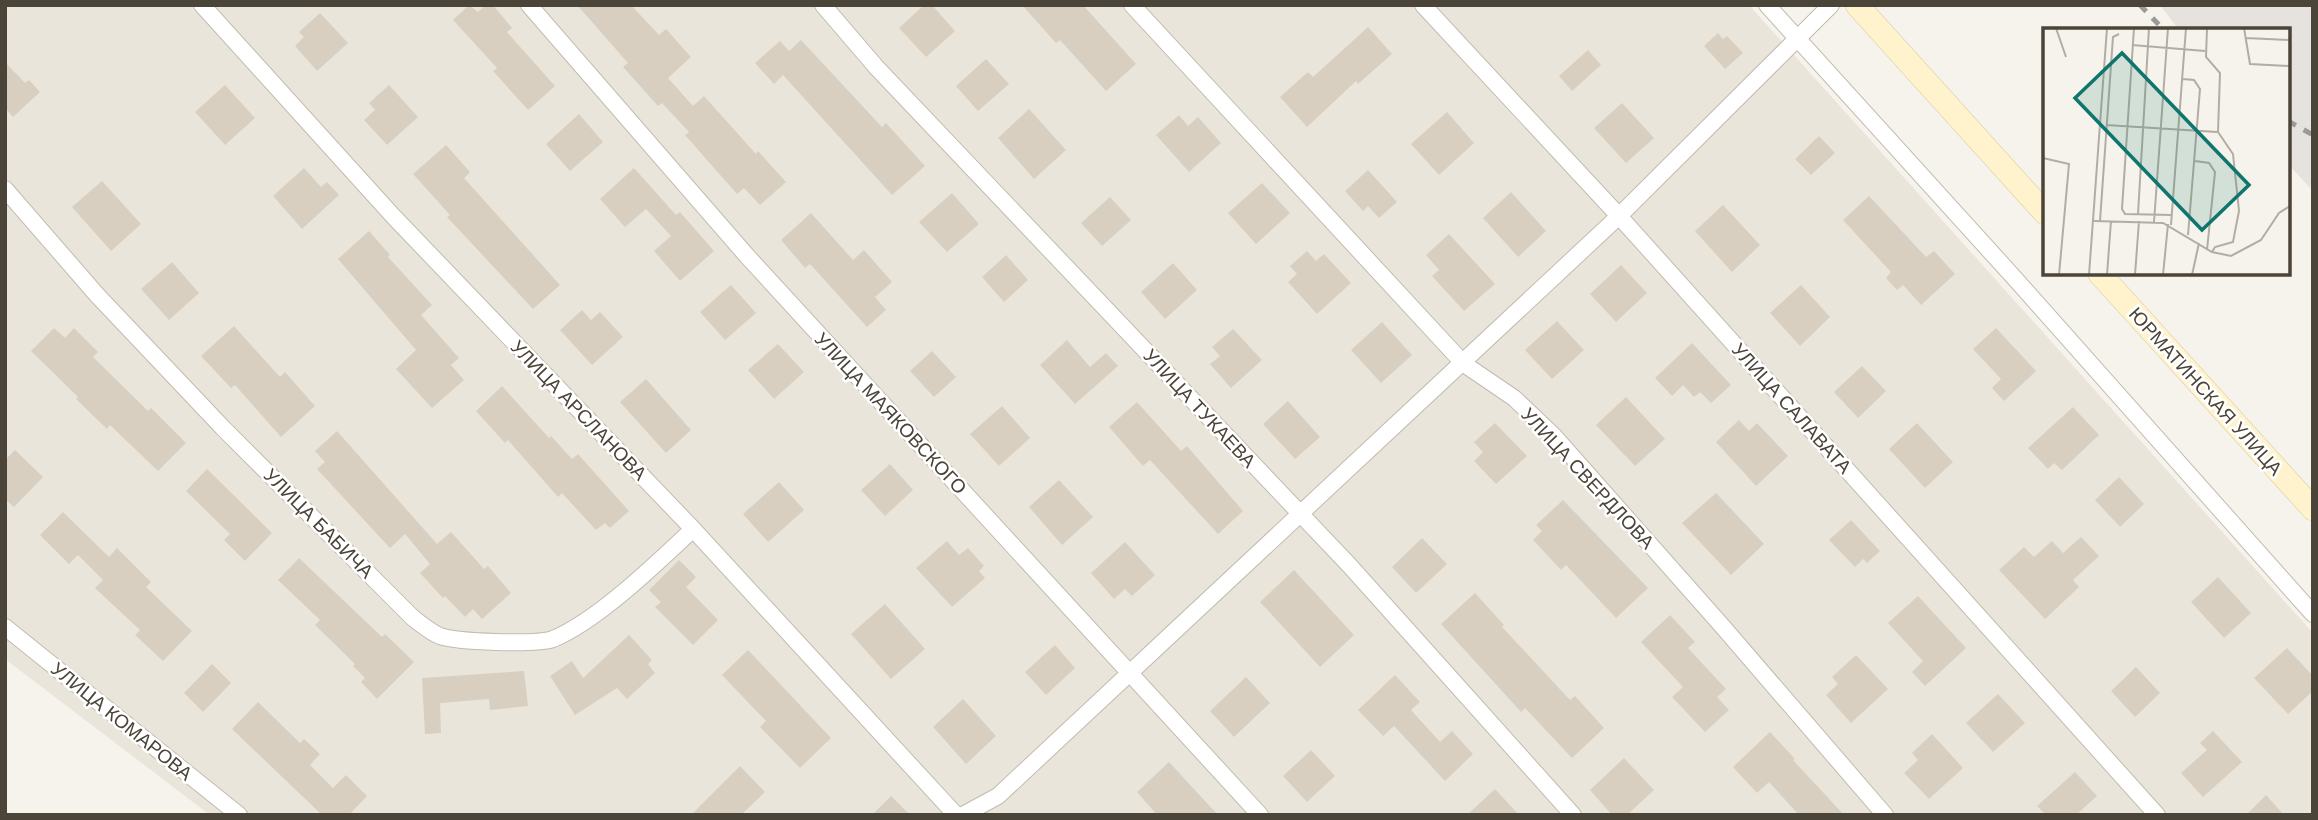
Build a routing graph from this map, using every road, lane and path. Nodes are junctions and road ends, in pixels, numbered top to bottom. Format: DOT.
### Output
graph roads {
  1 [pos="202,5"];
  2 [pos="529,5"];
  3 [pos="823,5"];
  4 [pos="1132,5"];
  5 [pos="1423,5"];
  6 [pos="1767,5"];
  7 [pos="1831,5"];
  8 [pos="1857,5"];
  9 [pos="1797,40"];
  10 [pos="5,189"];
  11 [pos="2043,211"];
  12 [pos="1619,216"];
  13 [pos="2101,275"];
  14 [pos="1464,364"];
  15 [pos="2313,509"];
  16 [pos="1300,514"];
  17 [pos="693,529"];
  18 [pos="2313,614"];
  19 [pos="5,627"];
  20 [pos="1131,674"];
  21 [pos="239,815"];
  22 [pos="956,815"];
  23 [pos="963,815"];
  24 [pos="1260,815"];
  25 [pos="1573,815"];
  26 [pos="1885,815"];
  27 [pos="2157,815"];
  1 -- 17 [label="street, УЛИЦА АРСЛАНОВА"];
  2 -- 20 [label="street, УЛИЦА МАЯКОВСКОГО"];
  3 -- 16 [label="street, УЛИЦА ТУКАЕВА"];
  4 -- 14 [label="street, УЛИЦА СВЕРДЛОВА"];
  5 -- 12 [label="street, УЛИЦА САЛАВАТА"];
  6 -- 9 [label="street"];
  7 -- 9 [label="street"];
  8 -- 11 [label="main road"];
  9 -- 12 [label="street"];
  9 -- 18 [label="street"];
  10 -- 17 [label="street, УЛИЦА БАБИЧА"];
  12 -- 14 [label="street"];
  12 -- 27 [label="street, УЛИЦА САЛАВАТА"];
  13 -- 15 [label="main road, ЮРМАТИНСКАЯ УЛИЦА"];
  14 -- 16 [label="street"];
  14 -- 26 [label="street, УЛИЦА СВЕРДЛОВА"];
  16 -- 20 [label="street"];
  16 -- 25 [label="street, УЛИЦА ТУКАЕВА"];
  17 -- 22 [label="street, УЛИЦА АРСЛАНОВА"];
  19 -- 21 [label="street, УЛИЦА КОМАРОВА"];
  20 -- 23 [label="street"];
  20 -- 24 [label="street, УЛИЦА МАЯКОВСКОГО"];
}
